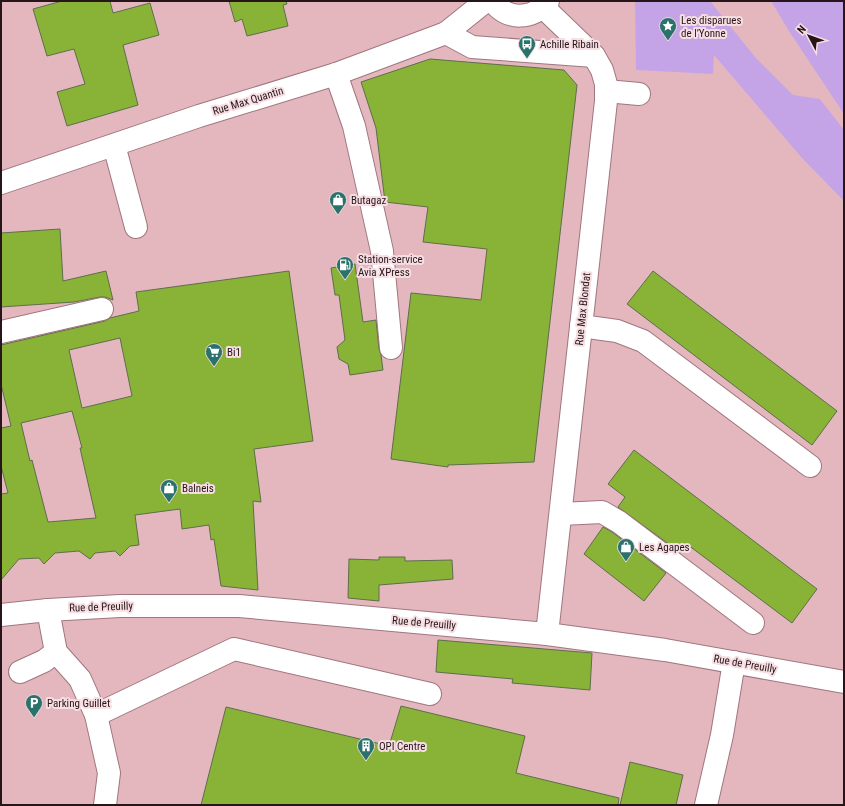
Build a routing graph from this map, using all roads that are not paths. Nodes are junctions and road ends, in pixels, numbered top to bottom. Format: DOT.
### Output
graph roads {
  1 [pos="486,1"];
  2 [pos="493,1"];
  3 [pos="545,4"];
  4 [pos="446,33"];
  5 [pos="594,56"];
  6 [pos="336,74"];
  7 [pos="606,91"];
  8 [pos="639,94"];
  9 [pos="114,145"];
  10 [pos="1,183"];
  11 [pos="136,227"];
  12 [pos="102,309"];
  13 [pos="581,326"];
  14 [pos="1,332"];
  15 [pos="391,348"];
  16 [pos="810,466"];
  17 [pos="560,514"];
  18 [pos="48,610"];
  19 [pos="1,615"];
  20 [pos="753,622"];
  21 [pos="548,634"];
  22 [pos="56,652"];
  23 [pos="734,662"];
  24 [pos="20,672"];
  25 [pos="844,682"];
  26 [pos="430,694"];
  27 [pos="96,715"];
  28 [pos="105,805"];
  29 [pos="706,805"];
  1 -- 4 [label="street, Rue Max Quantin"];
  2 -- 3 [label="street"];
  3 -- 5 [label="street, Rue Max Blondat"];
  4 -- 5 [label="street"];
  4 -- 6 [label="street, Rue Max Quantin"];
  5 -- 7 [label="street, Rue Max Blondat"];
  6 -- 9 [label="street, Rue Max Quantin"];
  6 -- 15 [label="street"];
  7 -- 8 [label="street"];
  7 -- 13 [label="street, Rue Max Blondat"];
  9 -- 10 [label="street, Rue Max Quantin"];
  9 -- 11 [label="street"];
  12 -- 14 [label="street"];
  13 -- 16 [label="street"];
  13 -- 17 [label="street, Rue Max Blondat"];
  17 -- 20 [label="street"];
  17 -- 21 [label="street, Rue Max Blondat"];
  18 -- 19 [label="street, Rue de Preuilly"];
  18 -- 21 [label="street, Rue de Preuilly"];
  18 -- 22 [label="street"];
  21 -- 23 [label="street, Rue de Preuilly"];
  22 -- 24 [label="street"];
  22 -- 27 [label="street"];
  23 -- 25 [label="street, Rue de Preuilly"];
  23 -- 29 [label="street"];
  26 -- 27 [label="street"];
  27 -- 28 [label="street"];
}
